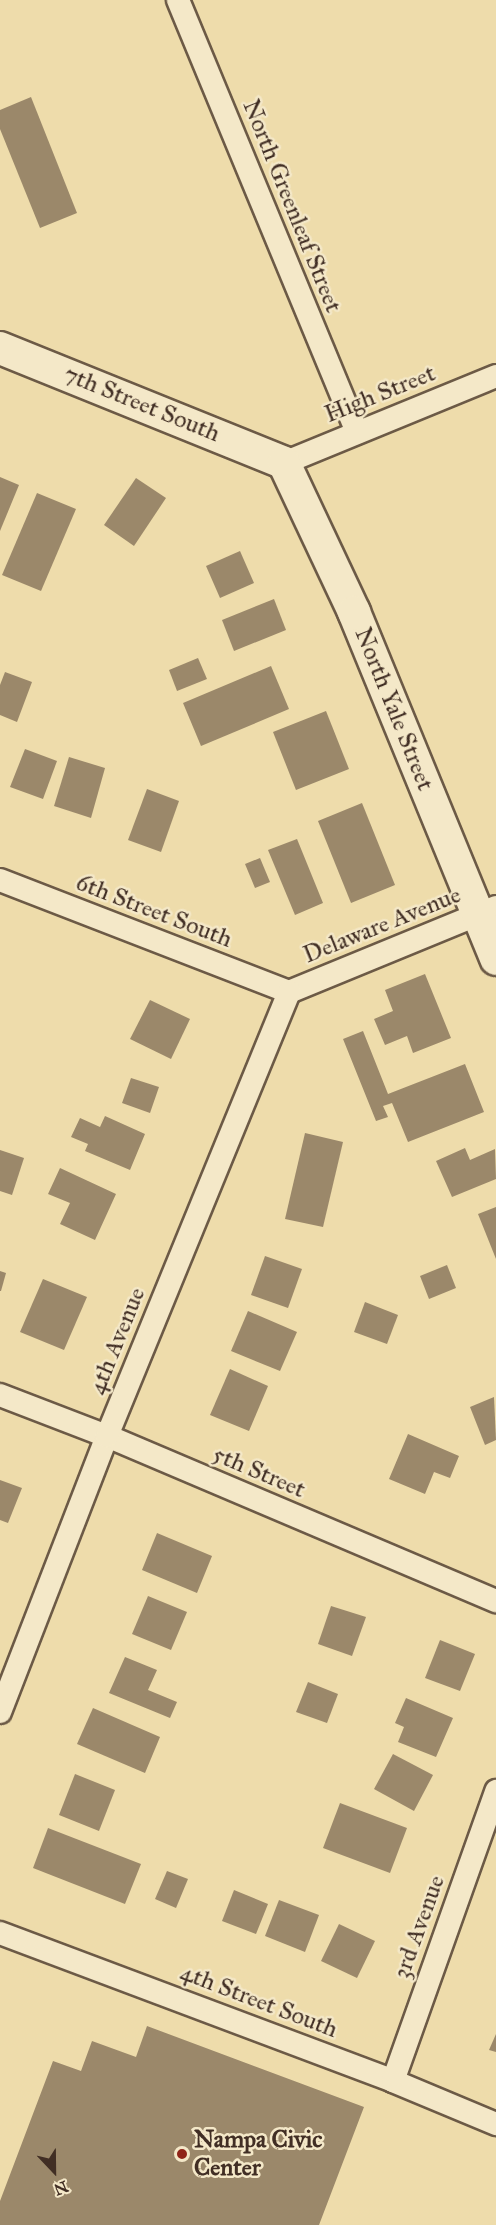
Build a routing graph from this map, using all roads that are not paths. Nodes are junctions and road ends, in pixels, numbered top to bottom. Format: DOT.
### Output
graph roads {
  1 [pos="178,0"];
  2 [pos="0,348"];
  3 [pos="496,376"];
  4 [pos="357,432"];
  5 [pos="284,462"];
  6 [pos="0,880"];
  7 [pos="487,911"];
  8 [pos="496,959"];
  9 [pos="289,992"];
  10 [pos="0,1395"];
  11 [pos="107,1436"];
  12 [pos="496,1601"];
  13 [pos="0,1712"];
  14 [pos="496,1791"];
  15 [pos="0,1933"];
  16 [pos="393,2081"];
  17 [pos="496,2124"];
  1 -- 4 [label="street, North Greenleaf Street"];
  2 -- 5 [label="main road, 7th Street South"];
  3 -- 4 [label="street, High Street"];
  4 -- 5 [label="street, High Street"];
  5 -- 7 [label="main road, North Yale Street"];
  6 -- 9 [label="street, 6th Street South"];
  7 -- 8 [label="main road, North Yale Street"];
  7 -- 9 [label="street, Delaware Avenue"];
  9 -- 11 [label="street, 4th Avenue"];
  10 -- 11 [label="street, 5th Street"];
  11 -- 12 [label="street, 5th Street"];
  11 -- 13 [label="street, 4th Avenue"];
  14 -- 16 [label="street, 3rd Avenue"];
  15 -- 16 [label="street, 4th Street South"];
  16 -- 17 [label="street, 4th Street South"];
}
